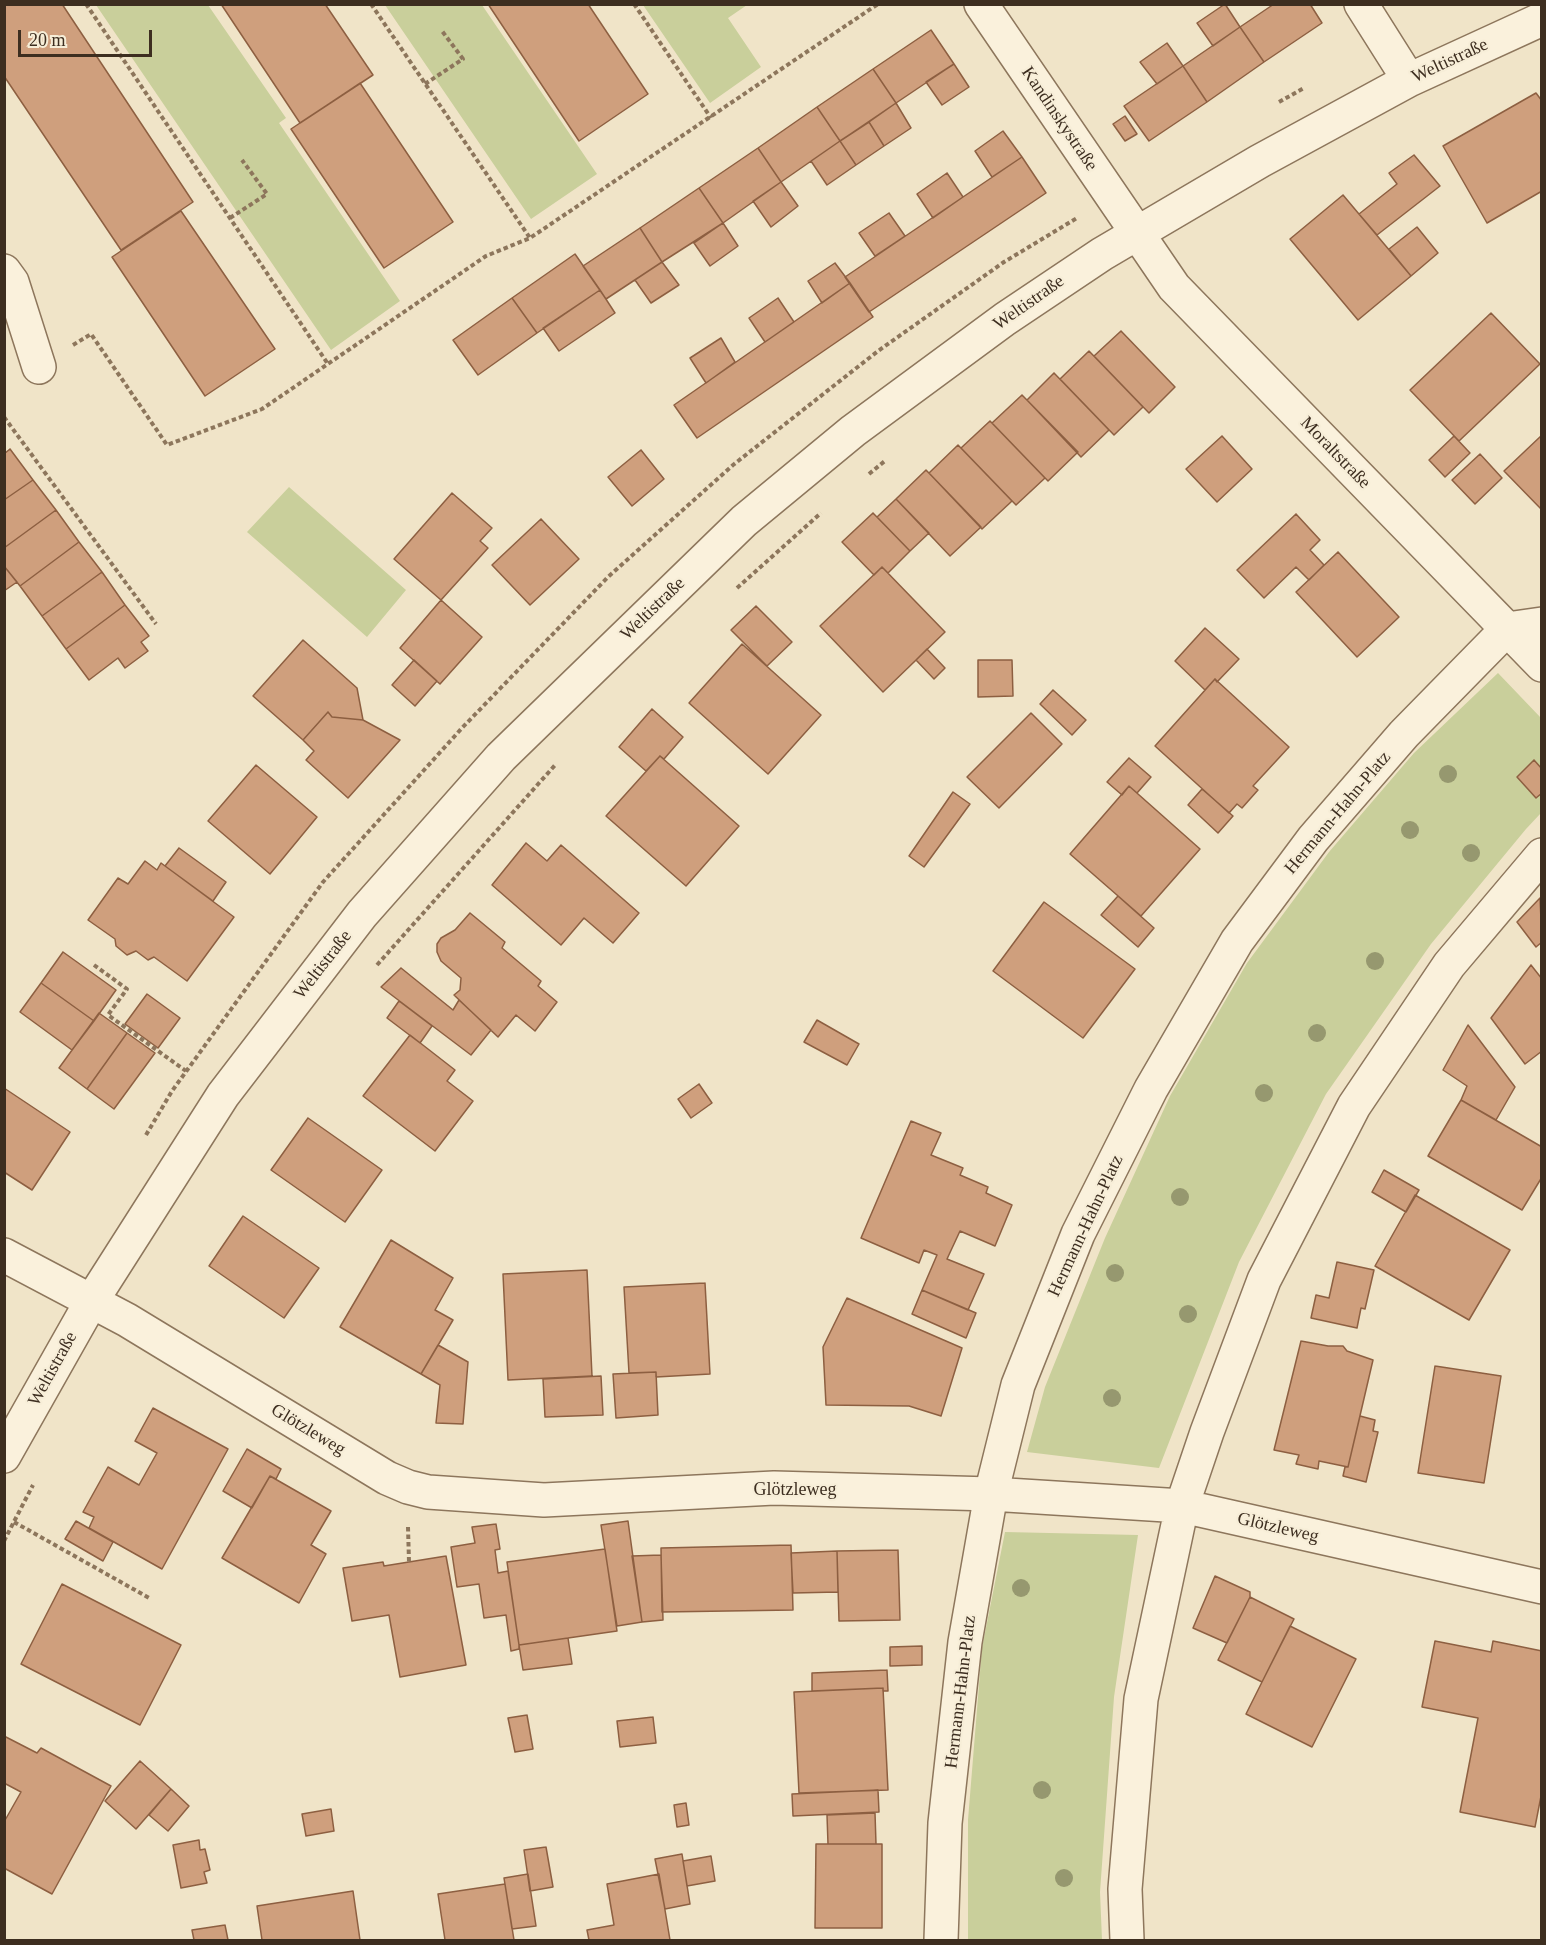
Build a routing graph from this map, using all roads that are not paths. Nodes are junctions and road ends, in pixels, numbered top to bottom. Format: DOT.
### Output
graph roads {
  1 [pos="981,4"];
  2 [pos="1361,4"];
  3 [pos="1542,19"];
  4 [pos="1409,80"];
  5 [pos="1137,233"];
  6 [pos="4,271"];
  7 [pos="39,367"];
  8 [pos="1542,624"];
  9 [pos="1507,629"];
  10 [pos="1542,665"];
  11 [pos="1542,855"];
  12 [pos="4,1255"];
  13 [pos="91,1302"];
  14 [pos="4,1456"];
  15 [pos="991,1494"];
  16 [pos="1182,1506"];
  17 [pos="1542,1587"];
  18 [pos="940,1941"];
  19 [pos="1126,1941"];
  1 -- 5 [label="street, Kandinskystraße"];
  2 -- 4 [label="street"];
  3 -- 4 [label="street, Weltistraße"];
  4 -- 5 [label="street, Weltistraße"];
  5 -- 9 [label="street, Moraltstraße"];
  5 -- 13 [label="street, Weltistraße"];
  6 -- 7 [label="street"];
  8 -- 9 [label="street"];
  9 -- 10 [label="street, Moraltstraße"];
  9 -- 15 [label="street, Hermann-Hahn-Platz"];
  11 -- 16 [label="street"];
  12 -- 13 [label="street, Glötzleweg"];
  13 -- 14 [label="street, Weltistraße"];
  13 -- 15 [label="street, Glötzleweg"];
  15 -- 16 [label="street, Glötzleweg"];
  15 -- 18 [label="street, Hermann-Hahn-Platz"];
  16 -- 17 [label="street, Glötzleweg"];
  16 -- 19 [label="street"];
}
